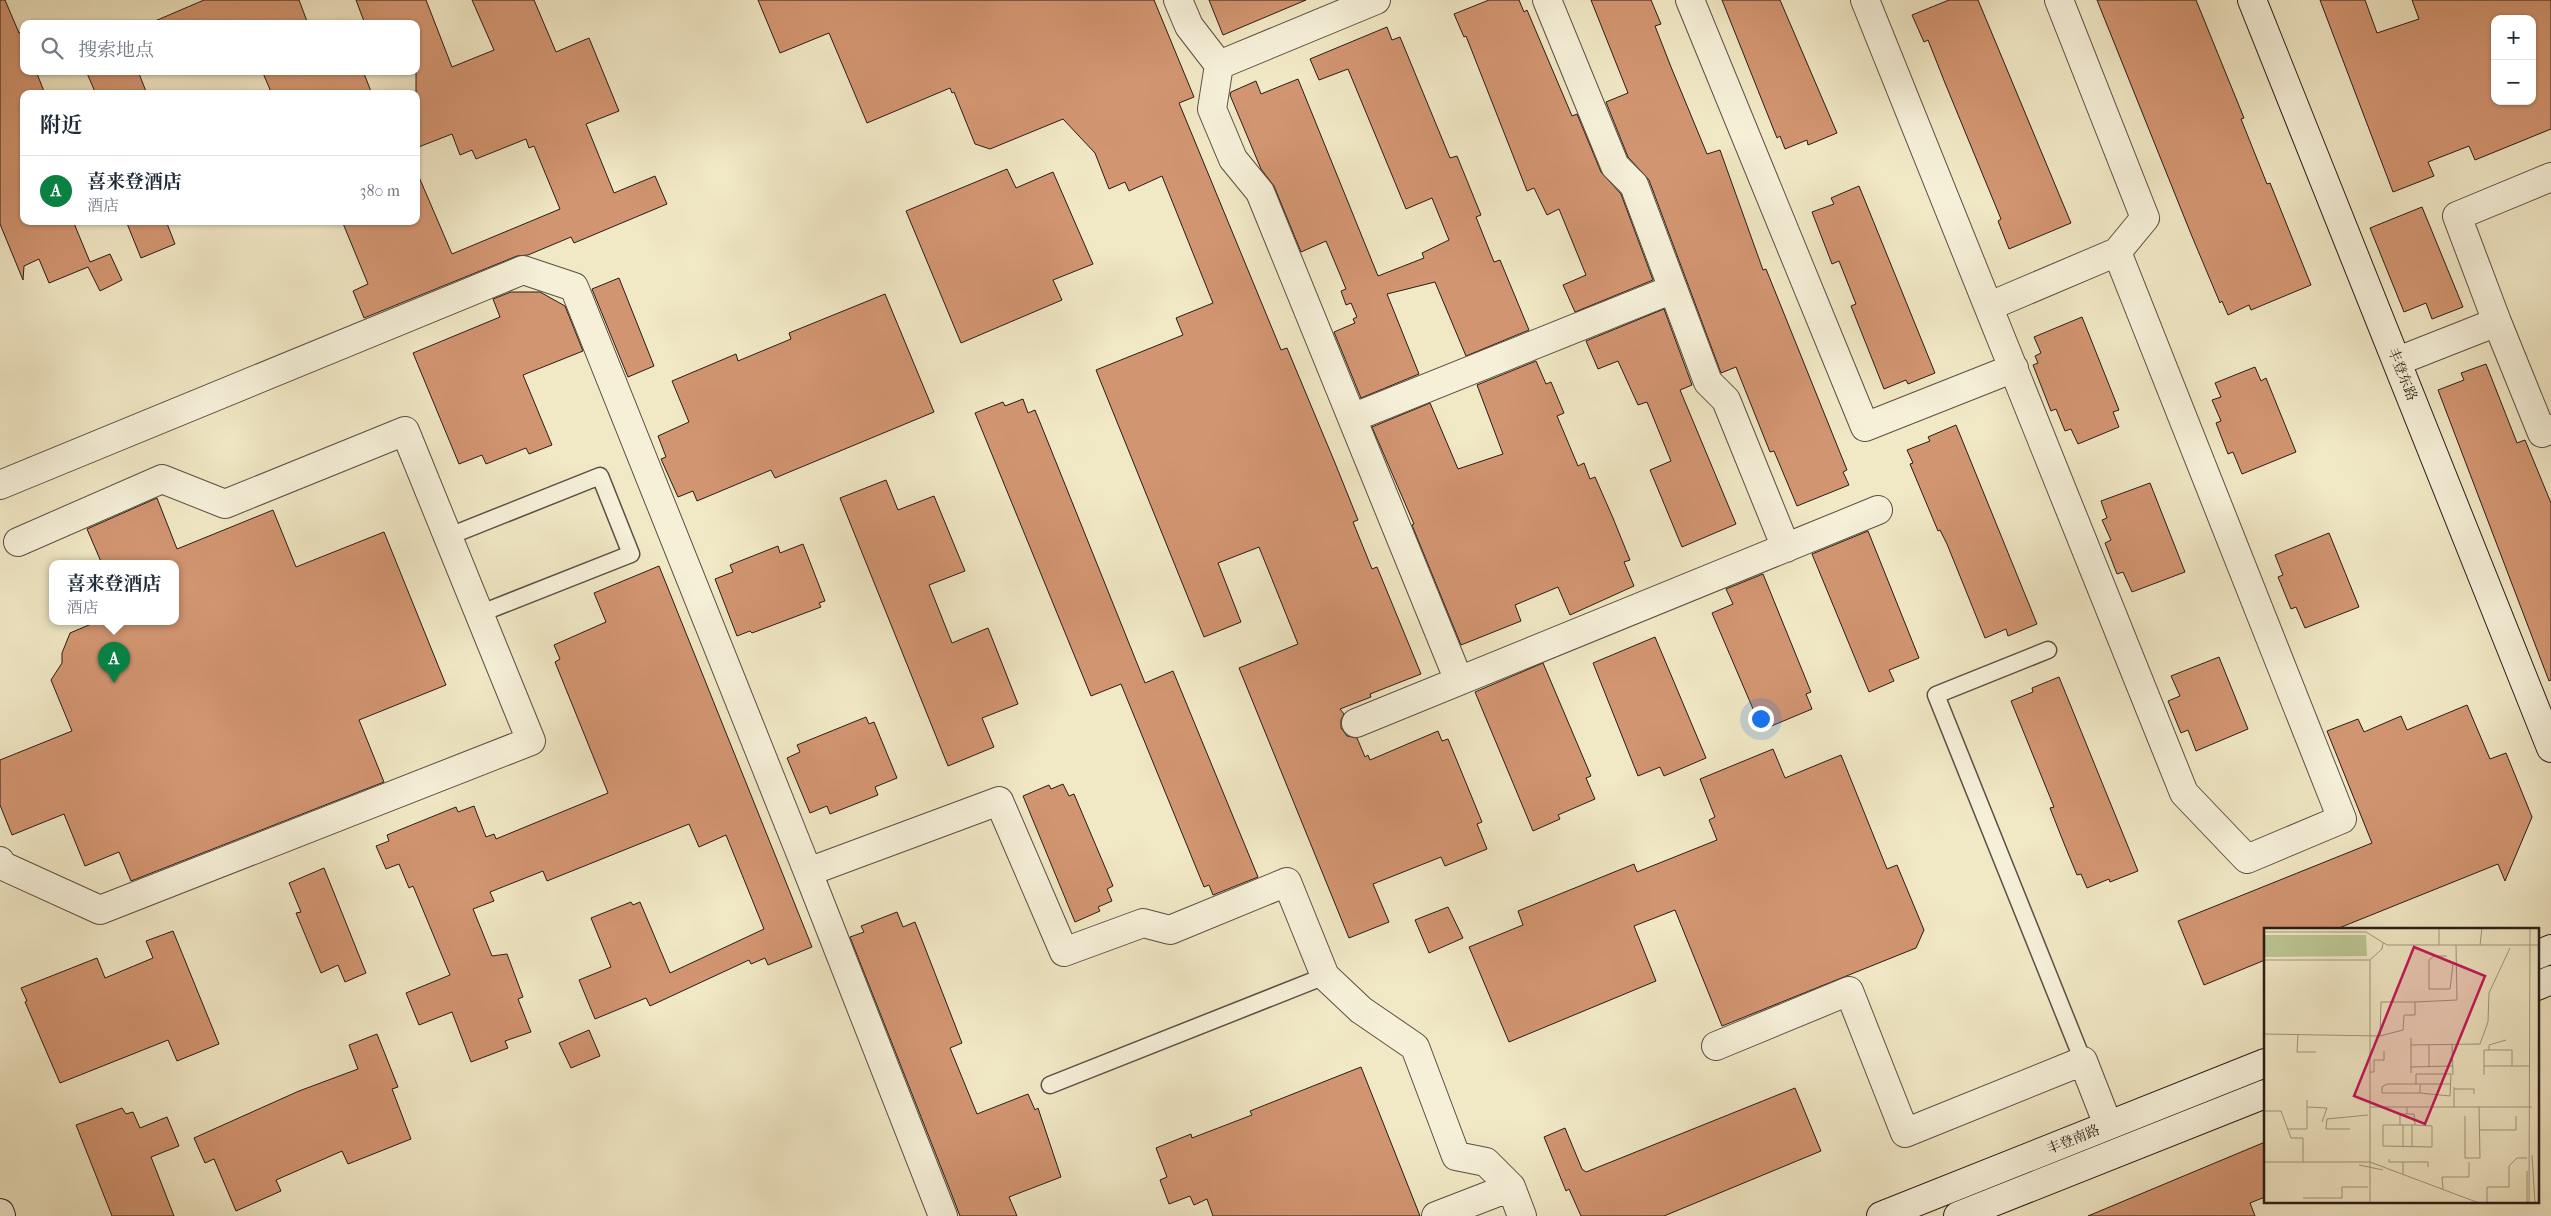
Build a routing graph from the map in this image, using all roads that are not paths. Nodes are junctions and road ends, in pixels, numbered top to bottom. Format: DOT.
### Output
graph roads {
  1 [pos="1178,0"];
  2 [pos="1376,0"];
  3 [pos="1547,0"];
  4 [pos="1690,0"];
  5 [pos="1865,0"];
  6 [pos="2059,0"];
  7 [pos="2252,0"];
  8 [pos="1219,65"];
  9 [pos="2551,177"];
  10 [pos="2116,252"];
  11 [pos="1673,289"];
  12 [pos="1990,306"];
  13 [pos="2496,322"];
  14 [pos="2398,361"];
  15 [pos="2014,368"];
  16 [pos="1352,418"];
  17 [pos="2551,429"];
  18 [pos="0,485"];
  19 [pos="1878,510"];
  20 [pos="447,537"];
  21 [pos="18,542"];
  22 [pos="1786,548"];
  23 [pos="479,614"];
  24 [pos="2048,650"];
  25 [pos="1459,681"];
  26 [pos="1356,723"];
  27 [pos="2551,748"];
  28 [pos="0,861"];
  29 [pos="808,872"];
  30 [pos="2551,949"];
  31 [pos="2538,955"];
  32 [pos="1325,976"];
  33 [pos="2551,980"];
  34 [pos="2538,986"];
  35 [pos="1716,1046"];
  36 [pos="2083,1061"];
  37 [pos="2264,1063"];
  38 [pos="1050,1085"];
  39 [pos="2264,1094"];
  40 [pos="2108,1125"];
  41 [pos="1511,1187"];
  42 [pos="944,1216"];
  43 [pos="1436,1216"];
  44 [pos="1522,1216"];
  45 [pos="1881,1216"];
  46 [pos="1958,1216"];
  1 -- 8 [label="street"];
  2 -- 8 [label="street"];
  3 -- 11 [label="street"];
  4 -- 15 [label="street"];
  5 -- 12 [label="street"];
  6 -- 10 [label="street"];
  7 -- 14 [label="street, 丰登东路"];
  8 -- 16 [label="street"];
  9 -- 13 [label="street"];
  10 -- 12 [label="street"];
  10 -- 15 [label="street"];
  11 -- 16 [label="street"];
  11 -- 22 [label="street"];
  12 -- 15 [label="street"];
  13 -- 14 [label="street"];
  13 -- 17 [label="street"];
  14 -- 27 [label="street, 丰登东路"];
  16 -- 25 [label="street"];
  18 -- 29 [label="street"];
  19 -- 22 [label="street"];
  20 -- 21 [label="street"];
  20 -- 23 [label="street"];
  20 -- 23 [label="lane"];
  22 -- 25 [label="street"];
  23 -- 28 [label="street"];
  24 -- 36 [label="lane"];
  25 -- 26 [label="street"];
  29 -- 32 [label="street"];
  29 -- 42 [label="street"];
  30 -- 31 [label="street"];
  32 -- 38 [label="lane"];
  32 -- 41 [label="street"];
  33 -- 34 [label="street"];
  35 -- 36 [label="street"];
  36 -- 40 [label="street"];
  37 -- 40 [label="street, 丰登南路"];
  39 -- 46 [label="street"];
  40 -- 45 [label="street, 丰登南路"];
  41 -- 43 [label="street"];
  41 -- 44 [label="street"];
}
